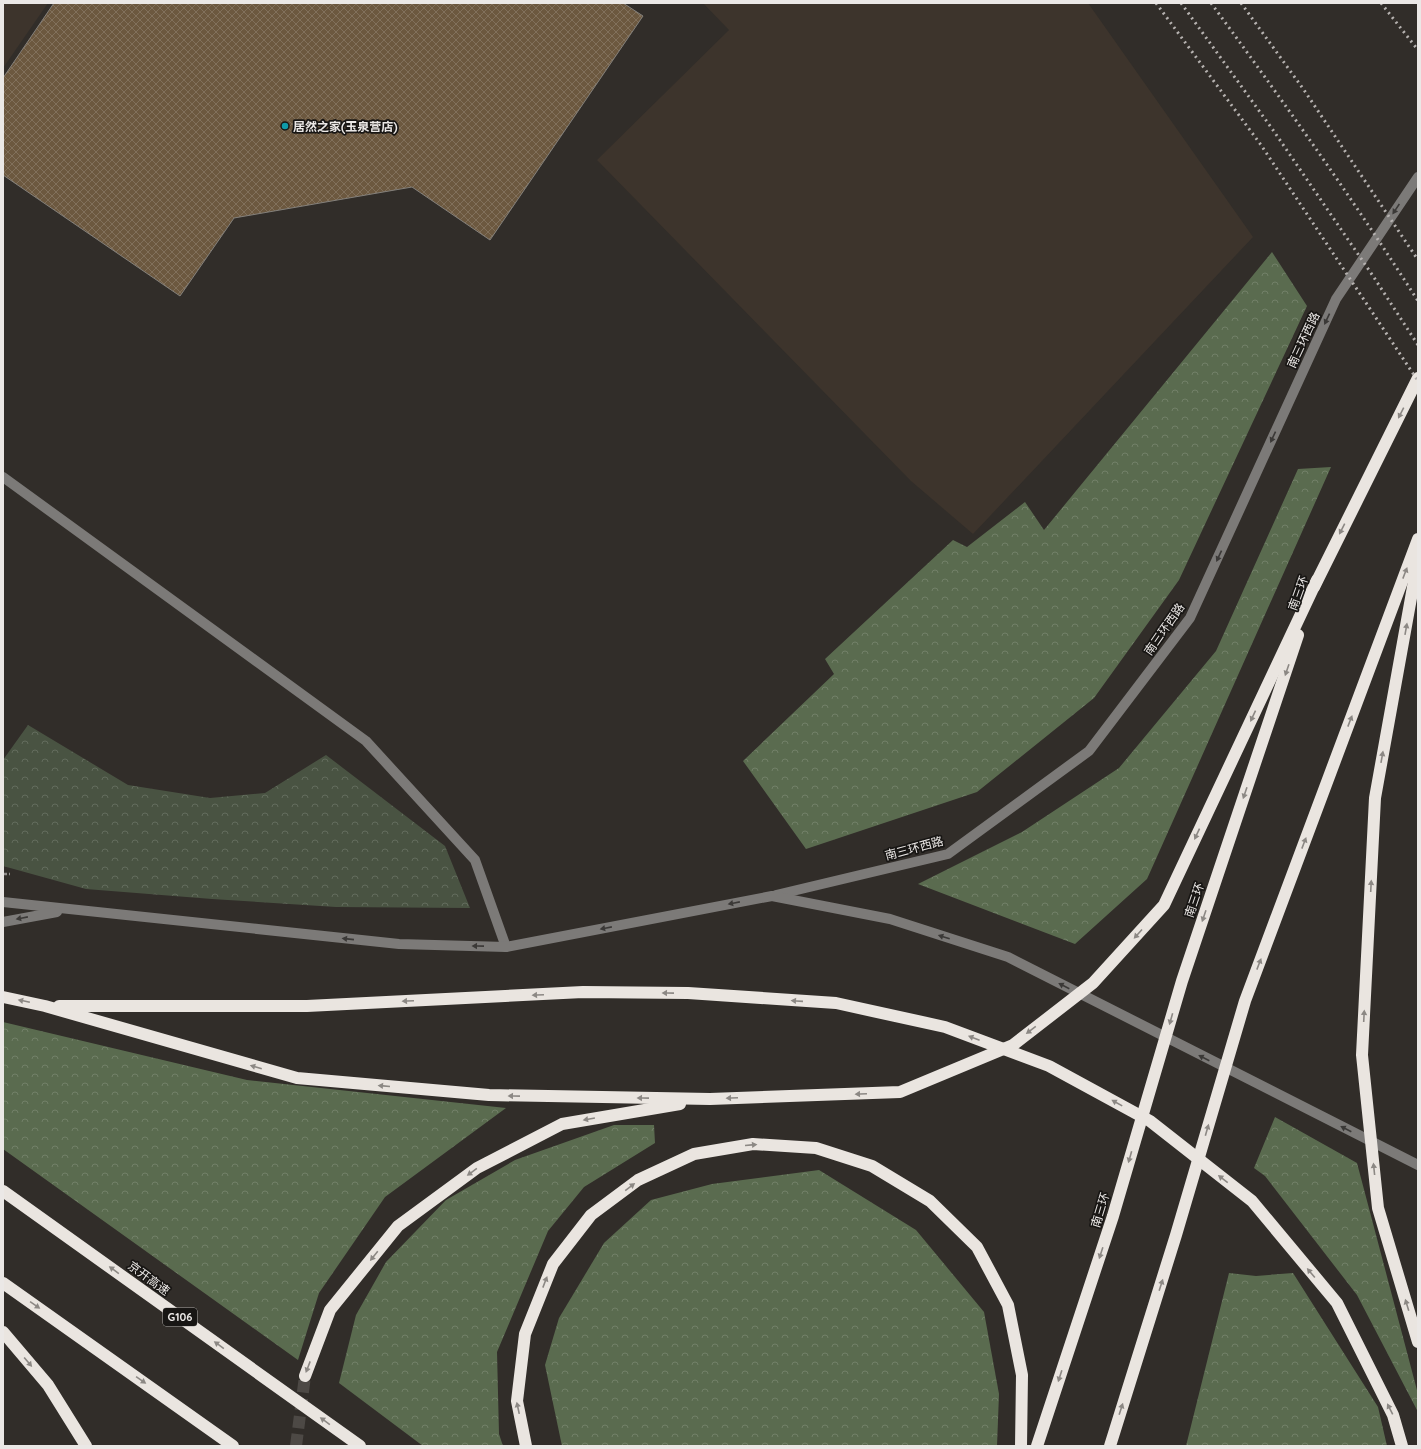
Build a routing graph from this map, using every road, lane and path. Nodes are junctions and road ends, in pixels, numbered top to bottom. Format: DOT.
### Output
graph roads {
  1 [pos="1418,177"];
  2 [pos="1418,378"];
  3 [pos="3,477"];
  4 [pos="1418,538"];
  5 [pos="1418,559"];
  6 [pos="1317,580"];
  7 [pos="3,874"];
  8 [pos="10,874"];
  9 [pos="772,896"];
  10 [pos="3,902"];
  11 [pos="69,909"];
  12 [pos="3,922"];
  13 [pos="506,947"];
  14 [pos="3,997"];
  15 [pos="45,1006"];
  16 [pos="710,1099"];
  17 [pos="1418,1165"];
  18 [pos="3,1190"];
  19 [pos="3,1283"];
  20 [pos="3,1332"];
  21 [pos="1418,1342"];
  22 [pos="305,1376"];
  23 [pos="359,1445"];
  24 [pos="86,1446"];
  25 [pos="233,1446"];
  26 [pos="526,1446"];
  27 [pos="1021,1446"];
  28 [pos="1037,1446"];
  29 [pos="1110,1446"];
  30 [pos="1402,1446"];
  1 -- 9 [label="street, 南三环西路, one-way"];
  2 -- 6 [label="highway, 南三环, one-way"];
  3 -- 13 [label="street"];
  29 -- 4 [label="highway, one-way"];
  21 -- 5 [label="highway, one-way"];
  6 -- 16 [label="highway, one-way"];
  6 -- 28 [label="highway, 南三环, one-way"];
  7 -- 8 [label="path"];
  9 -- 13 [label="street, 南三环西路, one-way"];
  17 -- 9 [label="street, one-way"];
  10 -- 11 [label="street, 南三环西路"];
  11 -- 12 [label="street, one-way"];
  13 -- 11 [label="street, 南三环西路, one-way"];
  15 -- 14 [label="highway, one-way"];
  16 -- 15 [label="highway, one-way"];
  30 -- 15 [label="highway, one-way"];
  16 -- 22 [label="highway, one-way"];
  23 -- 18 [label="highway, 京开高速 / G106, one-way"];
  19 -- 25 [label="highway, one-way"];
  20 -- 24 [label="highway, one-way"];
  26 -- 27 [label="highway, one-way"];
}
